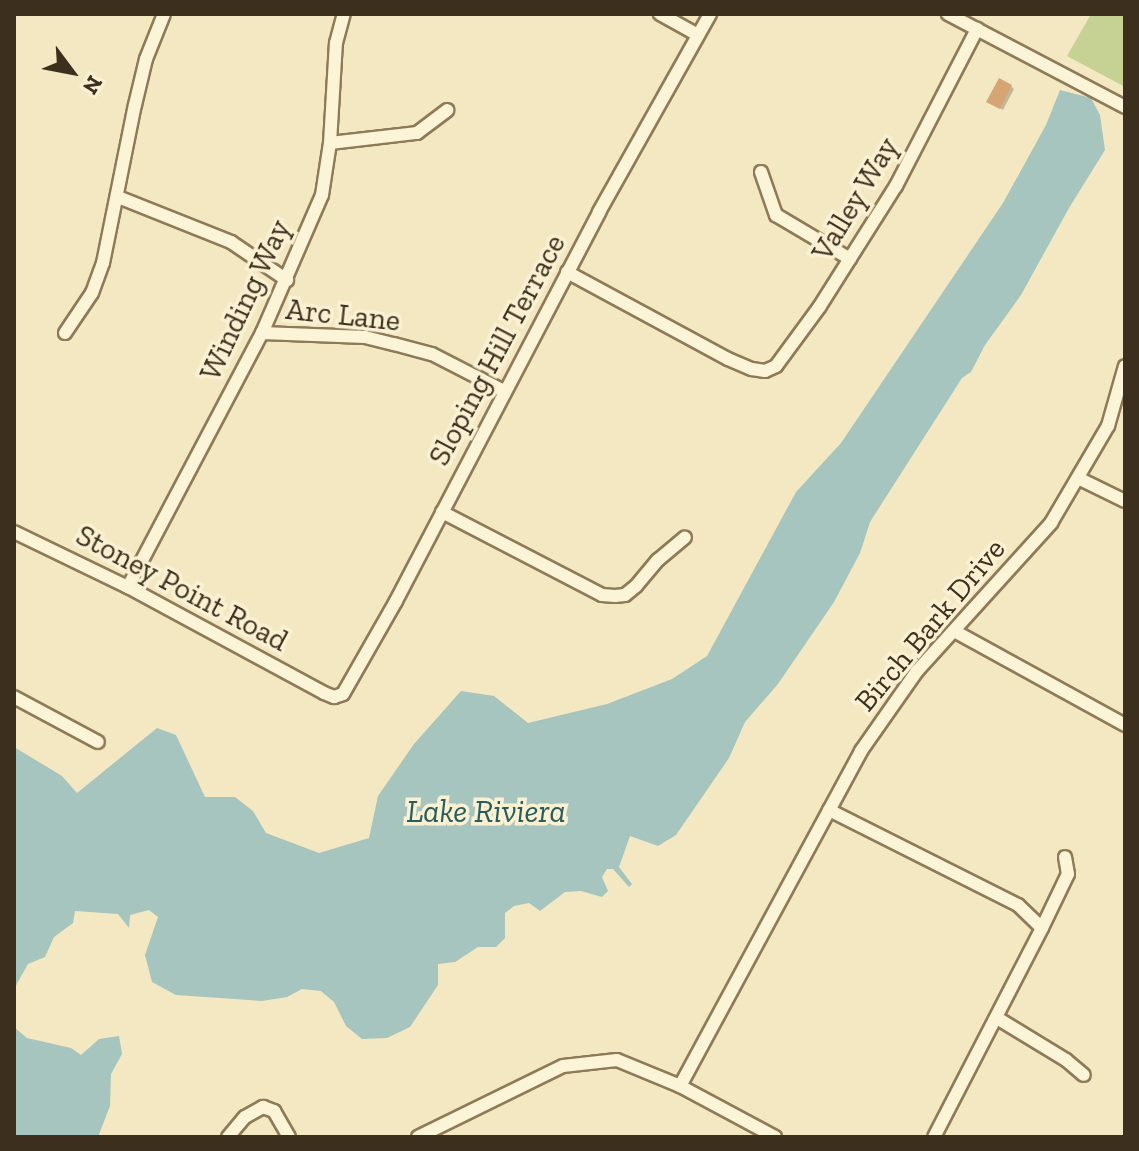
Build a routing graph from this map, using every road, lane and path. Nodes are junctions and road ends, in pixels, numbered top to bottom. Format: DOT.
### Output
graph roads {
  1 [pos="164,14"];
  2 [pos="344,14"];
  3 [pos="660,14"];
  4 [pos="710,14"];
  5 [pos="948,14"];
  6 [pos="977,29"];
  7 [pos="698,35"];
  8 [pos="1125,107"];
  9 [pos="447,110"];
  10 [pos="330,143"];
  11 [pos="761,172"];
  12 [pos="118,197"];
  13 [pos="850,259"];
  14 [pos="567,272"];
  15 [pos="287,280"];
  16 [pos="65,333"];
  17 [pos="262,333"];
  18 [pos="1125,366"];
  19 [pos="504,391"];
  20 [pos="1080,479"];
  21 [pos="1125,501"];
  22 [pos="442,512"];
  23 [pos="14,532"];
  24 [pos="685,537"];
  25 [pos="128,587"];
  26 [pos="954,631"];
  27 [pos="324,693"];
  28 [pos="14,697"];
  29 [pos="1125,725"];
  30 [pos="98,742"];
  31 [pos="829,810"];
  32 [pos="1065,857"];
  33 [pos="1042,928"];
  34 [pos="997,1018"];
  35 [pos="1084,1075"];
  36 [pos="680,1086"];
  37 [pos="228,1137"];
  38 [pos="289,1137"];
  39 [pos="418,1137"];
  40 [pos="775,1137"];
  41 [pos="934,1137"];
  1 -- 12 [label="street"];
  2 -- 10 [label="street, Winding Way"];
  3 -- 7 [label="street"];
  4 -- 7 [label="street, Sloping Hill Terrace"];
  5 -- 6 [label="street"];
  6 -- 8 [label="street"];
  6 -- 13 [label="street, Valley Way"];
  7 -- 14 [label="street, Sloping Hill Terrace"];
  9 -- 10 [label="street"];
  10 -- 15 [label="street, Winding Way"];
  11 -- 13 [label="street"];
  12 -- 15 [label="street"];
  12 -- 16 [label="street"];
  13 -- 14 [label="street, Valley Way"];
  14 -- 19 [label="street, Sloping Hill Terrace"];
  15 -- 17 [label="street, Winding Way"];
  17 -- 19 [label="street, Arc Lane"];
  17 -- 25 [label="street, Winding Way"];
  18 -- 20 [label="street, Birch Bark Drive"];
  19 -- 22 [label="street, Sloping Hill Terrace"];
  20 -- 21 [label="street"];
  20 -- 26 [label="street, Birch Bark Drive"];
  22 -- 24 [label="street"];
  22 -- 27 [label="street, Sloping Hill Terrace"];
  23 -- 25 [label="street, Stoney Point Road"];
  25 -- 27 [label="street, Stoney Point Road"];
  26 -- 29 [label="street"];
  26 -- 31 [label="street, Birch Bark Drive"];
  28 -- 30 [label="street"];
  31 -- 33 [label="street"];
  31 -- 36 [label="street, Birch Bark Drive"];
  32 -- 33 [label="street"];
  33 -- 34 [label="street"];
  34 -- 35 [label="street"];
  34 -- 41 [label="street"];
  36 -- 39 [label="street"];
  36 -- 40 [label="street"];
  37 -- 38 [label="street"];
}
